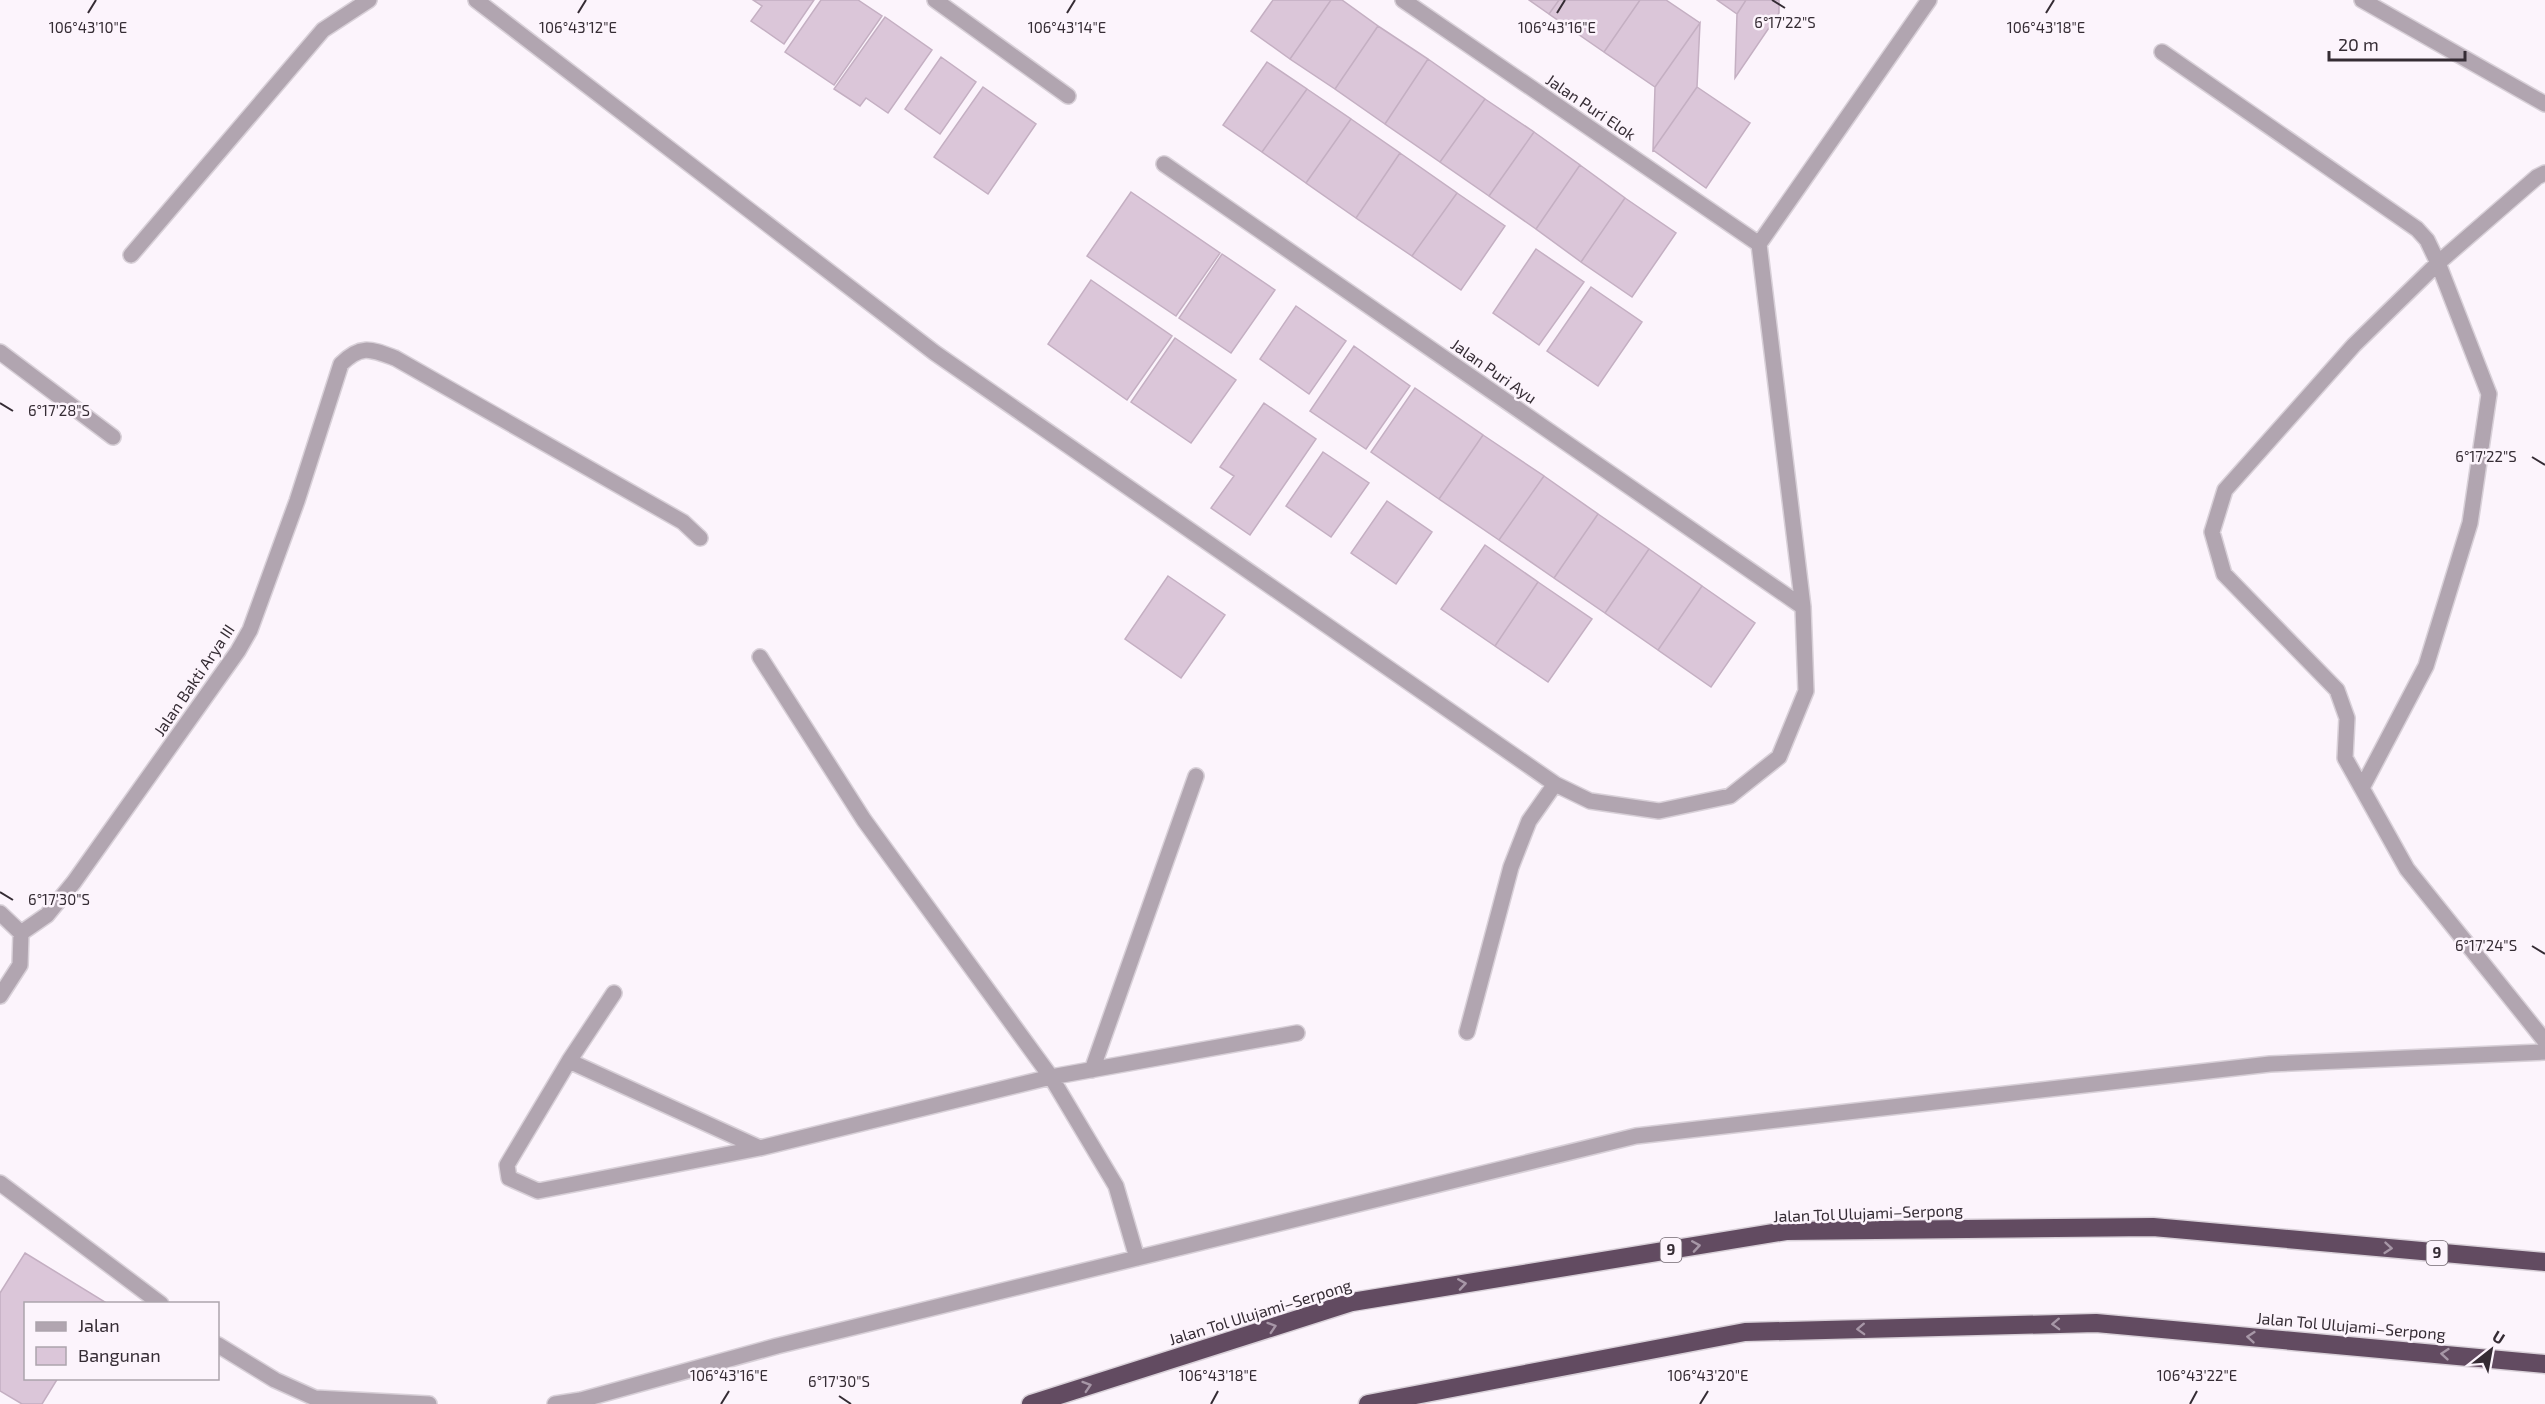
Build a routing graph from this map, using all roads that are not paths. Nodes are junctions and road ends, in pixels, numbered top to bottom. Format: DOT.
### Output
graph roads {
  1 [pos="369,0"];
  2 [pos="476,0"];
  3 [pos="935,0"];
  4 [pos="1402,0"];
  5 [pos="1929,0"];
  6 [pos="2362,0"];
  7 [pos="2162,52"];
  8 [pos="1068,96"];
  9 [pos="2545,104"];
  10 [pos="1164,164"];
  11 [pos="2545,173"];
  12 [pos="1759,244"];
  13 [pos="131,255"];
  14 [pos="2438,263"];
  15 [pos="0,352"];
  16 [pos="113,437"];
  17 [pos="700,538"];
  18 [pos="1803,607"];
  19 [pos="760,657"];
  20 [pos="1196,776"];
  21 [pos="1555,784"];
  22 [pos="2363,786"];
  23 [pos="0,913"];
  24 [pos="21,933"];
  25 [pos="614,993"];
  26 [pos="0,996"];
  27 [pos="1467,1032"];
  28 [pos="1297,1034"];
  29 [pos="2545,1041"];
  30 [pos="2545,1052"];
  31 [pos="569,1061"];
  32 [pos="1092,1070"];
  33 [pos="1051,1077"];
  34 [pos="760,1148"];
  35 [pos="0,1183"];
  36 [pos="1137,1258"];
  37 [pos="2545,1262"];
  38 [pos="158,1302"];
  39 [pos="219,1346"];
  40 [pos="2545,1364"];
  41 [pos="429,1404"];
  42 [pos="555,1404"];
  43 [pos="1031,1404"];
  44 [pos="1368,1404"];
  1 -- 13 [label="street"];
  2 -- 21 [label="street"];
  3 -- 8 [label="street"];
  4 -- 12 [label="street, Jalan Puri Elok"];
  5 -- 12 [label="street"];
  6 -- 9 [label="street"];
  7 -- 14 [label="street"];
  10 -- 18 [label="street, Jalan Puri Ayu"];
  11 -- 14 [label="street"];
  12 -- 18 [label="street"];
  14 -- 22 [label="street"];
  14 -- 22 [label="street"];
  15 -- 16 [label="street"];
  17 -- 24 [label="street, Jalan Bakti Arya III"];
  18 -- 21 [label="street"];
  19 -- 33 [label="street"];
  20 -- 32 [label="street"];
  21 -- 27 [label="street"];
  22 -- 29 [label="street"];
  23 -- 24 [label="street"];
  24 -- 26 [label="street"];
  25 -- 31 [label="street"];
  28 -- 32 [label="street"];
  30 -- 36 [label="street"];
  31 -- 34 [label="street"];
  31 -- 34 [label="street"];
  32 -- 33 [label="street"];
  33 -- 34 [label="street"];
  33 -- 36 [label="street"];
  35 -- 38 [label="street"];
  36 -- 42 [label="street"];
  43 -- 37 [label="highway, Jalan Tol Ulujami–Serpong / 9, one-way"];
  39 -- 41 [label="street"];
  40 -- 44 [label="highway, Jalan Tol Ulujami–Serpong, one-way"];
}
